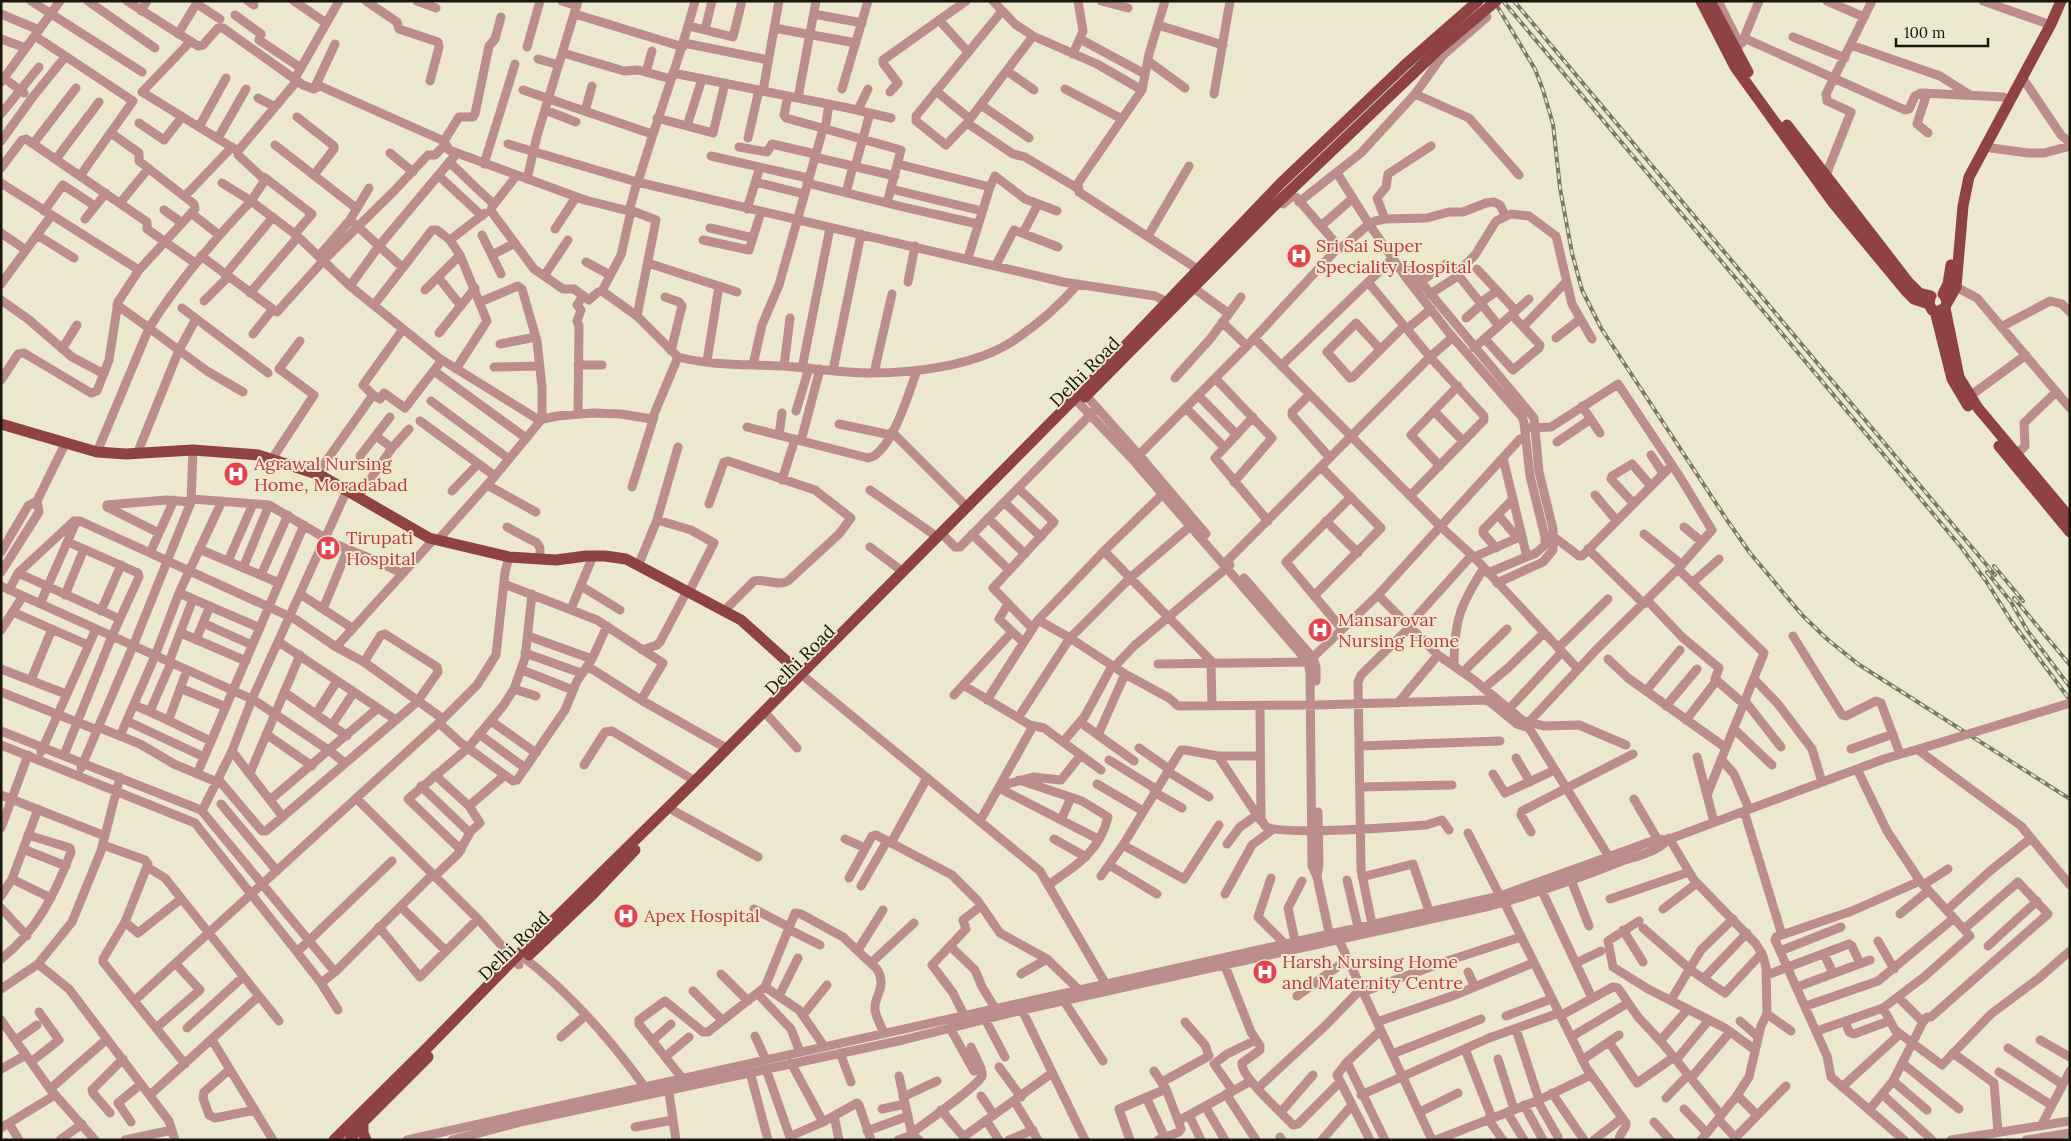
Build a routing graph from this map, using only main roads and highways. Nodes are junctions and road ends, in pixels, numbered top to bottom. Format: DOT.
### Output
graph roads {
  1 [pos="1478,1"];
  2 [pos="1496,1"];
  3 [pos="1701,1"];
  4 [pos="1710,1"];
  5 [pos="2054,1"];
  6 [pos="2061,1"];
  7 [pos="2048,24"];
  8 [pos="1784,127"];
  9 [pos="1244,229"];
  10 [pos="1938,303"];
  11 [pos="1080,397"];
  12 [pos="1,424"];
  13 [pos="2070,518"];
  14 [pos="2070,532"];
  15 [pos="941,537"];
  16 [pos="804,676"];
  17 [pos="519,959"];
  18 [pos="364,1122"];
  19 [pos="334,1140"];
  20 [pos="350,1140"];
  21 [pos="366,1140"];
  1 -- 9 [label="main road"];
  2 -- 9 [label="main road, bridge"];
  3 -- 8 [label="main road"];
  4 -- 8 [label="main road"];
  5 -- 7 [label="main road"];
  6 -- 7 [label="main road"];
  7 -- 10 [label="main road"];
  7 -- 10 [label="main road"];
  8 -- 10 [label="main road"];
  8 -- 10 [label="main road"];
  9 -- 11 [label="main road"];
  10 -- 13 [label="main road"];
  10 -- 14 [label="main road"];
  11 -- 15 [label="main road, Delhi Road"];
  11 -- 15 [label="main road"];
  12 -- 16 [label="main road"];
  15 -- 16 [label="main road, Delhi Road"];
  15 -- 16 [label="main road"];
  16 -- 17 [label="main road"];
  16 -- 17 [label="main road, Delhi Road"];
  17 -- 18 [label="main road, Delhi Road"];
  17 -- 19 [label="main road"];
  18 -- 20 [label="main road, Delhi Road"];
  18 -- 21 [label="main road"];
}
